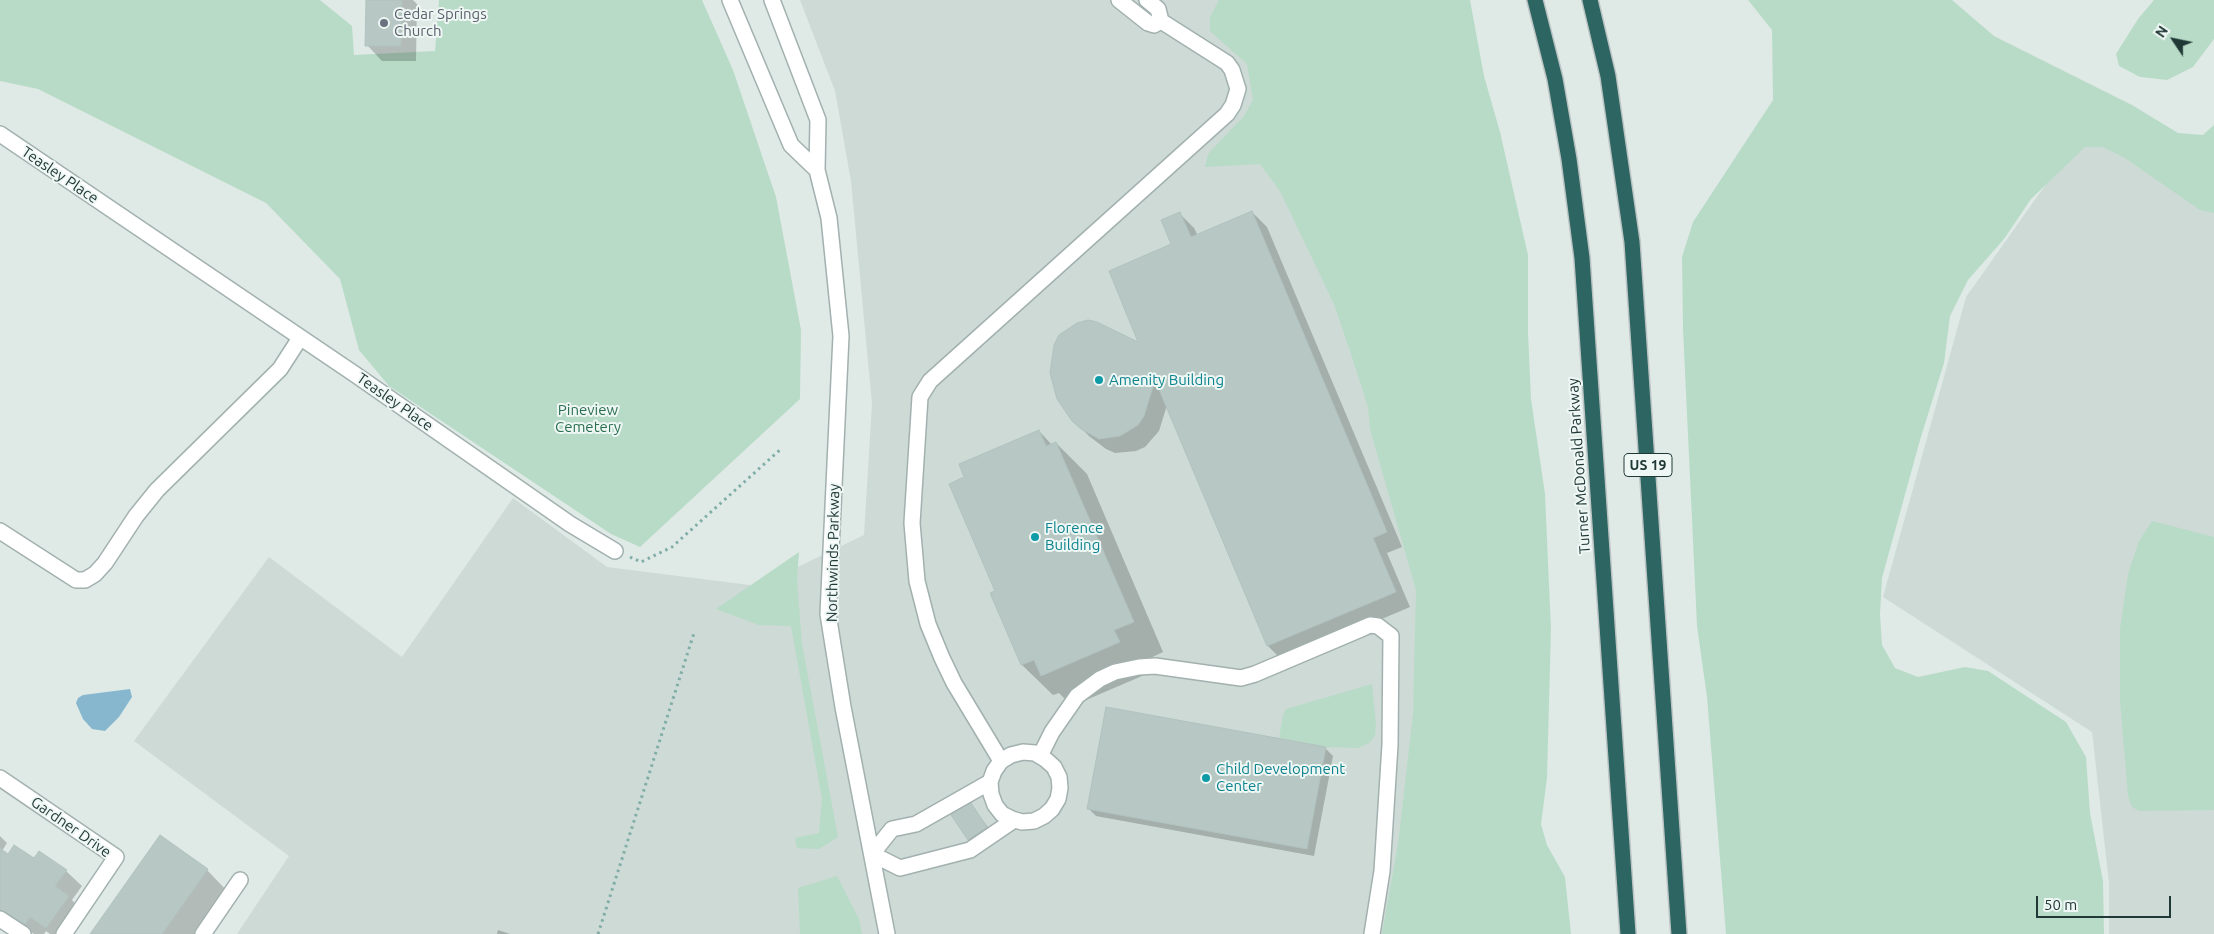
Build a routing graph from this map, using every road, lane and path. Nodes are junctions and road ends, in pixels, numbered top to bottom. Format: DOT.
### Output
graph roads {
  1 [pos="730,0"];
  2 [pos="772,0"];
  3 [pos="1119,0"];
  4 [pos="1147,0"];
  5 [pos="1535,0"];
  6 [pos="1590,0"];
  7 [pos="1161,21"];
  8 [pos="0,134"];
  9 [pos="817,170"];
  10 [pos="300,338"];
  11 [pos="782,448"];
  12 [pos="0,530"];
  13 [pos="616,551"];
  14 [pos="694,632"];
  15 [pos="1040,756"];
  16 [pos="1001,761"];
  17 [pos="0,778"];
  18 [pos="990,782"];
  19 [pos="1014,820"];
  20 [pos="872,854"];
  21 [pos="240,880"];
  22 [pos="0,918"];
  23 [pos="23,934"];
  24 [pos="64,934"];
  25 [pos="203,934"];
  26 [pos="598,934"];
  27 [pos="887,934"];
  28 [pos="1372,934"];
  29 [pos="1628,934"];
  30 [pos="1679,934"];
  1 -- 9 [label="street"];
  2 -- 9 [label="street, Northwinds Parkway"];
  3 -- 7 [label="street"];
  4 -- 7 [label="street"];
  5 -- 29 [label="highway, Turner McDonald Parkway"];
  6 -- 30 [label="highway, US 19"];
  7 -- 16 [label="street"];
  8 -- 10 [label="street, Teasley Place"];
  9 -- 20 [label="street, Northwinds Parkway"];
  10 -- 12 [label="street"];
  10 -- 13 [label="street, Teasley Place"];
  11 -- 13 [label="path"];
  14 -- 26 [label="path"];
  15 -- 16 [label="street"];
  15 -- 19 [label="street"];
  15 -- 28 [label="street"];
  16 -- 18 [label="street"];
  17 -- 24 [label="street, Gardner Drive"];
  18 -- 19 [label="street"];
  18 -- 20 [label="street"];
  19 -- 20 [label="street"];
  20 -- 27 [label="street, Northwinds Parkway"];
  21 -- 25 [label="street"];
  22 -- 23 [label="street"];
}
